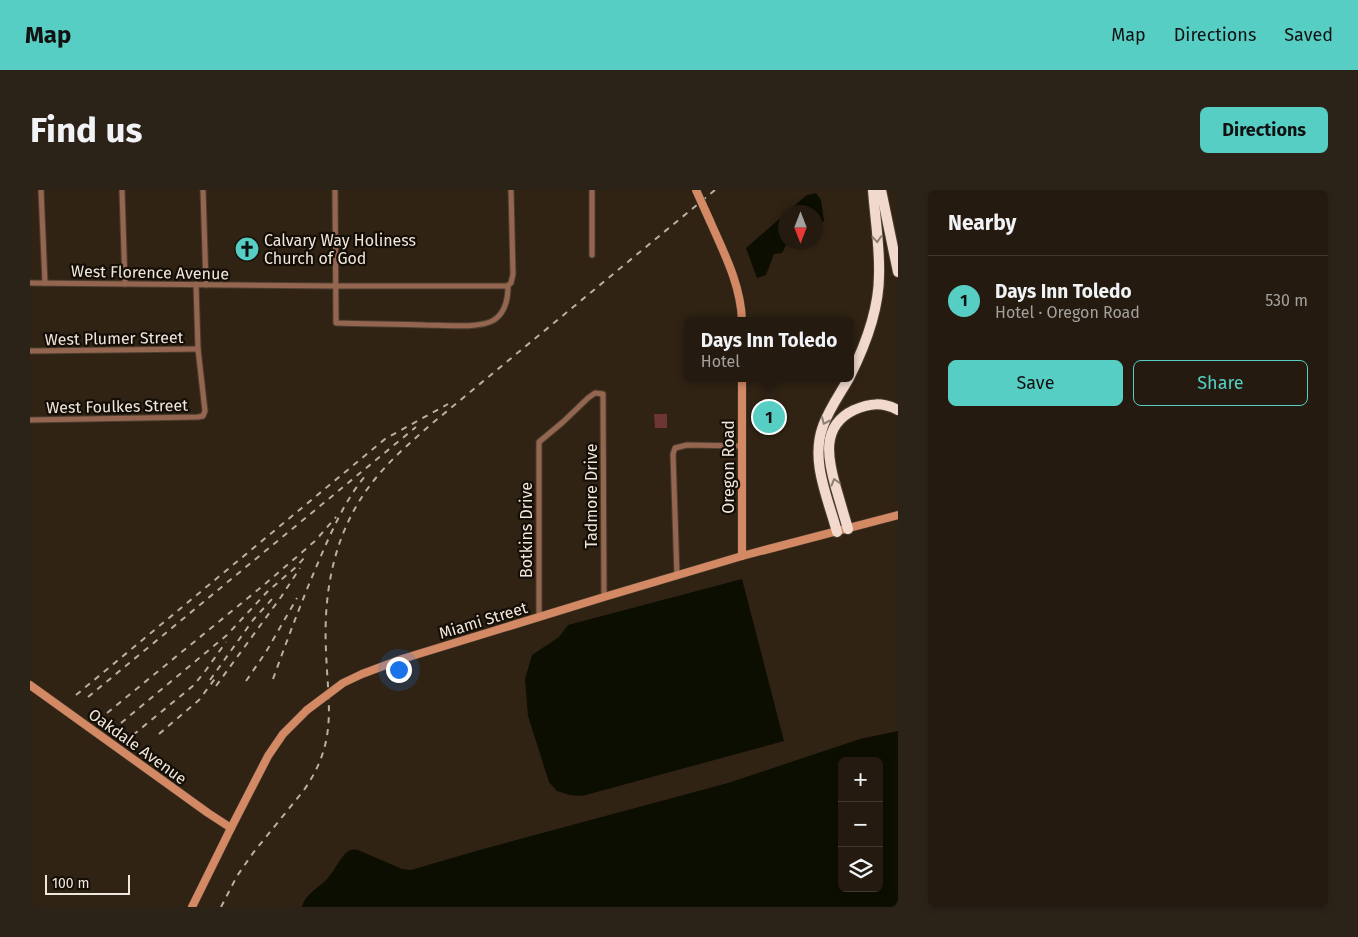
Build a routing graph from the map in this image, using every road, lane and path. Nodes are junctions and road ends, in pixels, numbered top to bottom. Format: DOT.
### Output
graph roads {
  1 [pos="41,190"];
  2 [pos="122,190"];
  3 [pos="203,190"];
  4 [pos="335,190"];
  5 [pos="512,190"];
  6 [pos="592,190"];
  7 [pos="696,190"];
  8 [pos="873,190"];
  9 [pos="881,190"];
  10 [pos="592,254"];
  11 [pos="898,272"];
  12 [pos="30,283"];
  13 [pos="44,283"];
  14 [pos="125,284"];
  15 [pos="196,284"];
  16 [pos="206,285"];
  17 [pos="508,285"];
  18 [pos="336,286"];
  19 [pos="742,317"];
  20 [pos="198,349"];
  21 [pos="30,351"];
  22 [pos="854,368"];
  23 [pos="742,382"];
  24 [pos="847,382"];
  25 [pos="603,394"];
  26 [pos="898,410"];
  27 [pos="30,420"];
  28 [pos="742,446"];
  29 [pos="898,515"];
  30 [pos="848,529"];
  31 [pos="837,532"];
  32 [pos="742,556"];
  33 [pos="677,576"];
  34 [pos="604,597"];
  35 [pos="539,617"];
  36 [pos="30,685"];
  37 [pos="231,828"];
  38 [pos="192,907"];
  1 -- 13 [label="street"];
  2 -- 14 [label="street"];
  3 -- 16 [label="street"];
  4 -- 18 [label="street"];
  5 -- 17 [label="street"];
  6 -- 10 [label="street"];
  7 -- 19 [label="main road, bridge"];
  8 -- 22 [label="highway, one-way"];
  9 -- 11 [label="highway"];
  12 -- 13 [label="street, West Florence Avenue"];
  13 -- 14 [label="street, West Florence Avenue"];
  14 -- 15 [label="street, West Florence Avenue"];
  15 -- 16 [label="street, West Florence Avenue"];
  15 -- 20 [label="street"];
  16 -- 18 [label="street, West Florence Avenue"];
  17 -- 18 [label="street, West Florence Avenue"];
  17 -- 18 [label="street"];
  20 -- 21 [label="street, West Plumer Street"];
  20 -- 27 [label="street, West Foulkes Street"];
  23 -- 28 [label="main road, Oregon Road"];
  24 -- 31 [label="highway, one-way"];
  25 -- 34 [label="street, Tadmore Drive"];
  25 -- 35 [label="street, Botkins Drive"];
  30 -- 26 [label="highway, one-way"];
  28 -- 32 [label="main road, Oregon Road"];
  28 -- 33 [label="street"];
  29 -- 30 [label="main road, Miami Street"];
  30 -- 31 [label="main road, Miami Street"];
  31 -- 32 [label="main road, Miami Street"];
  32 -- 33 [label="main road, Miami Street"];
  33 -- 34 [label="main road, Miami Street"];
  34 -- 35 [label="main road, Miami Street"];
  35 -- 37 [label="main road, Miami Street, bridge"];
  36 -- 37 [label="main road, Oakdale Avenue"];
  37 -- 38 [label="main road, Miami Street"];
}
